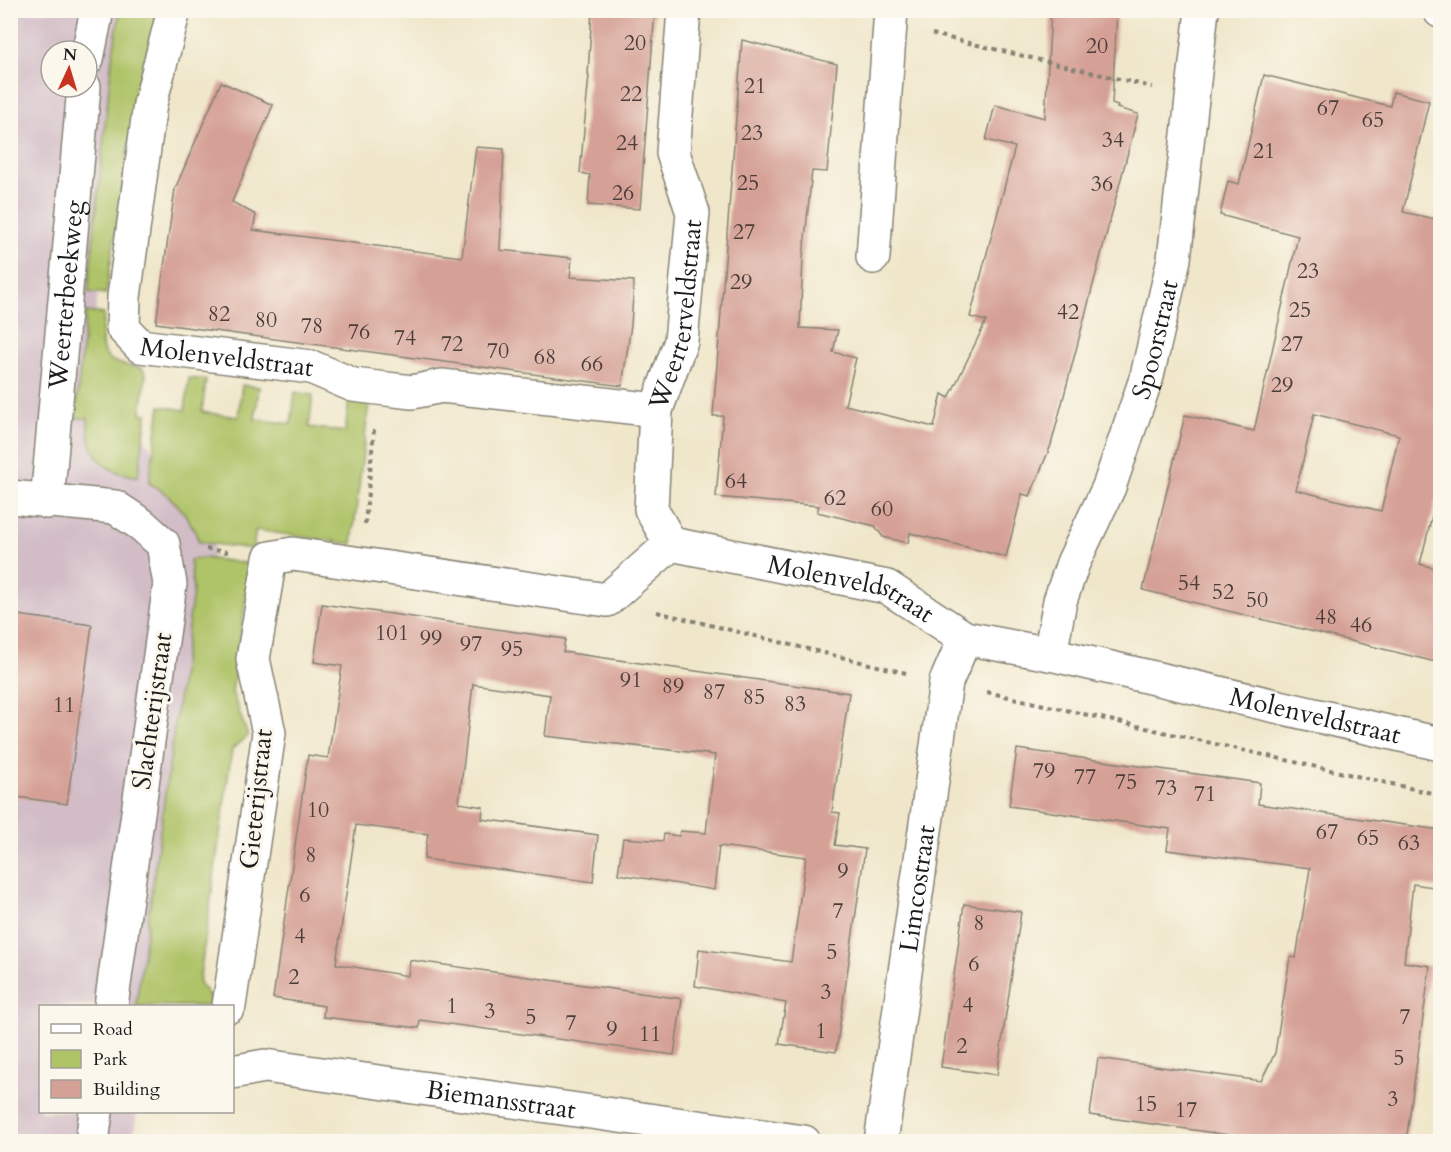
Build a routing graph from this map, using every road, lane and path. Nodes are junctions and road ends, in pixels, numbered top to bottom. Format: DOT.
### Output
graph roads {
  1 [pos="97,10"];
  2 [pos="174,10"];
  3 [pos="684,10"];
  4 [pos="1202,10"];
  5 [pos="891,17"];
  6 [pos="91,39"];
  7 [pos="1194,97"];
  8 [pos="83,99"];
  9 [pos="873,257"];
  10 [pos="378,388"];
  11 [pos="656,410"];
  12 [pos="10,497"];
  13 [pos="47,502"];
  14 [pos="163,544"];
  15 [pos="671,544"];
  16 [pos="270,558"];
  17 [pos="361,563"];
  18 [pos="607,600"];
  19 [pos="965,638"];
  20 [pos="1050,654"];
  21 [pos="946,682"];
  22 [pos="1440,744"];
  23 [pos="1440,795"];
  24 [pos="111,1005"];
  25 [pos="228,1005"];
  26 [pos="234,1072"];
  27 [pos="96,1113"];
  28 [pos="92,1142"];
  29 [pos="804,1142"];
  30 [pos="881,1142"];
  1 -- 6 [label="street"];
  2 -- 10 [label="street, Molenveldstraat"];
  3 -- 11 [label="street, Weerterveldstraat"];
  4 -- 7 [label="street, Spoorstraat"];
  5 -- 7 [label="path"];
  5 -- 9 [label="street"];
  7 -- 20 [label="street, Spoorstraat"];
  8 -- 13 [label="street, Weerterbeekweg"];
  10 -- 11 [label="street, Molenveldstraat"];
  10 -- 17 [label="path"];
  11 -- 15 [label="street, Weerterveldstraat"];
  12 -- 13 [label="street"];
  13 -- 14 [label="street"];
  14 -- 16 [label="path"];
  14 -- 24 [label="street, Slachterijstraat"];
  15 -- 18 [label="street"];
  15 -- 19 [label="street, Molenveldstraat"];
  16 -- 17 [label="street"];
  16 -- 25 [label="street, Gieterijstraat"];
  17 -- 18 [label="street"];
  18 -- 21 [label="path"];
  19 -- 20 [label="street, Molenveldstraat"];
  19 -- 21 [label="street, Limcostraat"];
  20 -- 22 [label="street, Molenveldstraat"];
  21 -- 23 [label="path"];
  21 -- 30 [label="street, Limcostraat"];
  26 -- 29 [label="street, Biemansstraat"];
  27 -- 28 [label="street"];
}
